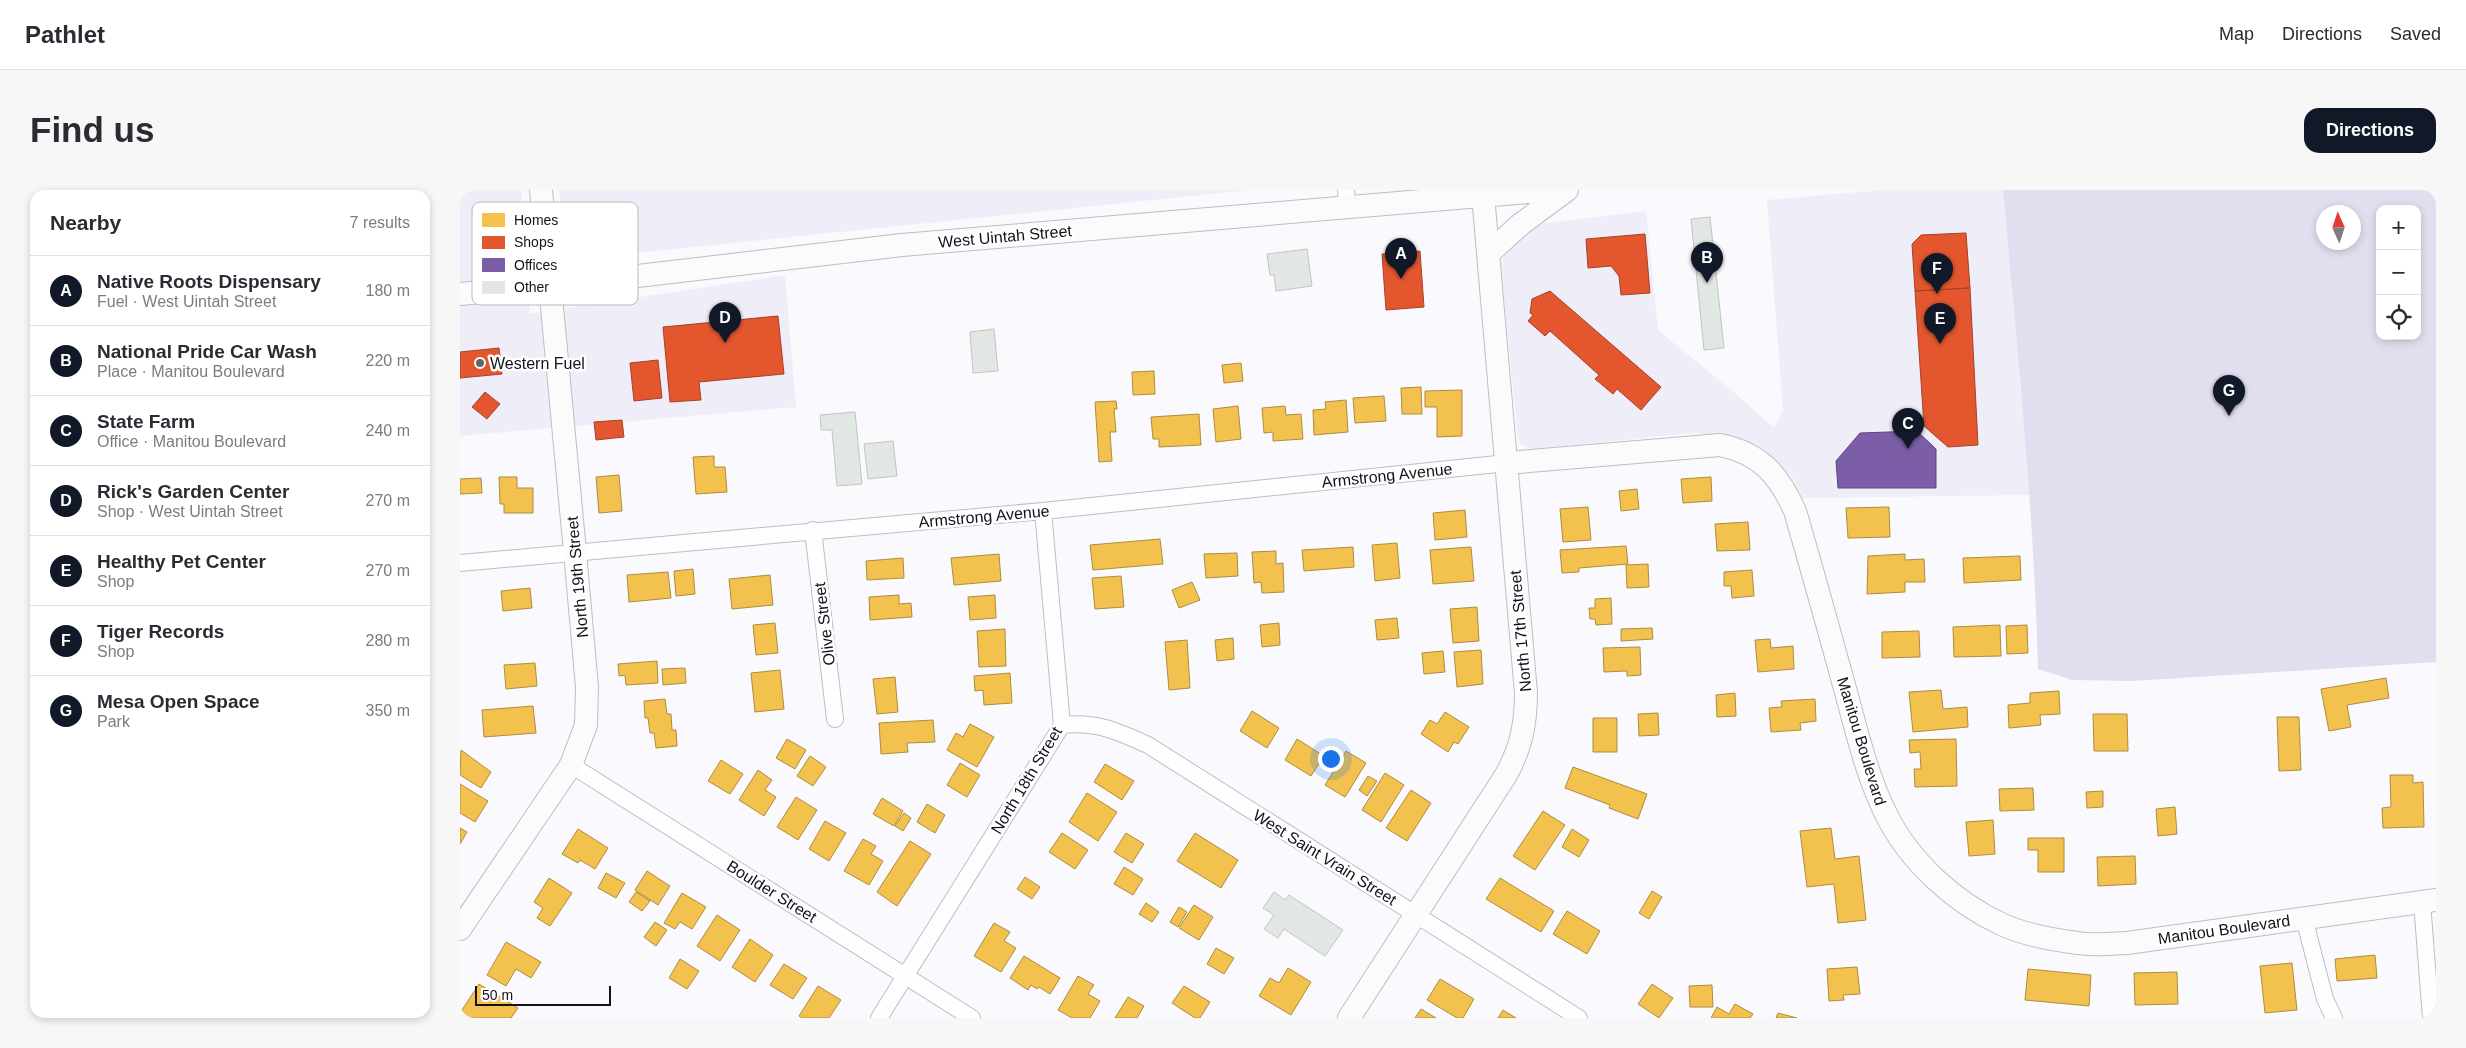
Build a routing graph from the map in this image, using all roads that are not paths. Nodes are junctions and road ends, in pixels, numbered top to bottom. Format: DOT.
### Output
graph roads {
  1 [pos="1551,190"];
  2 [pos="1567,190"];
  3 [pos="1483,195"];
  4 [pos="1346,198"];
  5 [pos="1488,254"];
  6 [pos="638,276"];
  7 [pos="552,305"];
  8 [pos="1507,463"];
  9 [pos="1043,511"];
  10 [pos="813,530"];
  11 [pos="575,552"];
  12 [pos="460,563"];
  13 [pos="834,719"];
  14 [pos="1062,725"];
  15 [pos="571,765"];
  16 [pos="2429,901"];
  17 [pos="1415,914"];
  18 [pos="2304,918"];
  19 [pos="460,929"];
  20 [pos="906,975"];
  21 [pos="879,1018"];
  22 [pos="972,1018"];
  23 [pos="1349,1018"];
  24 [pos="1579,1018"];
  25 [pos="2334,1018"];
  26 [pos="2431,1018"];
  1 -- 3 [label="street, West Uintah Street"];
  2 -- 5 [label="street"];
  3 -- 4 [label="street, West Uintah Street"];
  3 -- 5 [label="street, North 17th Street"];
  4 -- 6 [label="street, West Uintah Street"];
  5 -- 8 [label="street, North 17th Street"];
  7 -- 11 [label="street, North 19th Street"];
  8 -- 9 [label="street, Armstrong Avenue"];
  8 -- 17 [label="street, North 17th Street"];
  8 -- 18 [label="street, Manitou Boulevard"];
  9 -- 10 [label="street, Armstrong Avenue"];
  9 -- 14 [label="street, North 18th Street"];
  10 -- 11 [label="street, Armstrong Avenue"];
  10 -- 13 [label="street, Olive Street"];
  11 -- 12 [label="street, Armstrong Avenue"];
  11 -- 15 [label="street, North 19th Street"];
  14 -- 17 [label="street, West Saint Vrain Street"];
  14 -- 20 [label="street, North 18th Street"];
  15 -- 19 [label="street, North 19th Street"];
  15 -- 20 [label="street, Boulder Street"];
  16 -- 18 [label="street, Manitou Boulevard"];
  16 -- 26 [label="street"];
  17 -- 23 [label="street, North 17th Street"];
  17 -- 24 [label="street, West Saint Vrain Street"];
  18 -- 25 [label="street"];
  20 -- 21 [label="street, North 18th Street"];
  20 -- 22 [label="street, Boulder Street"];
}
